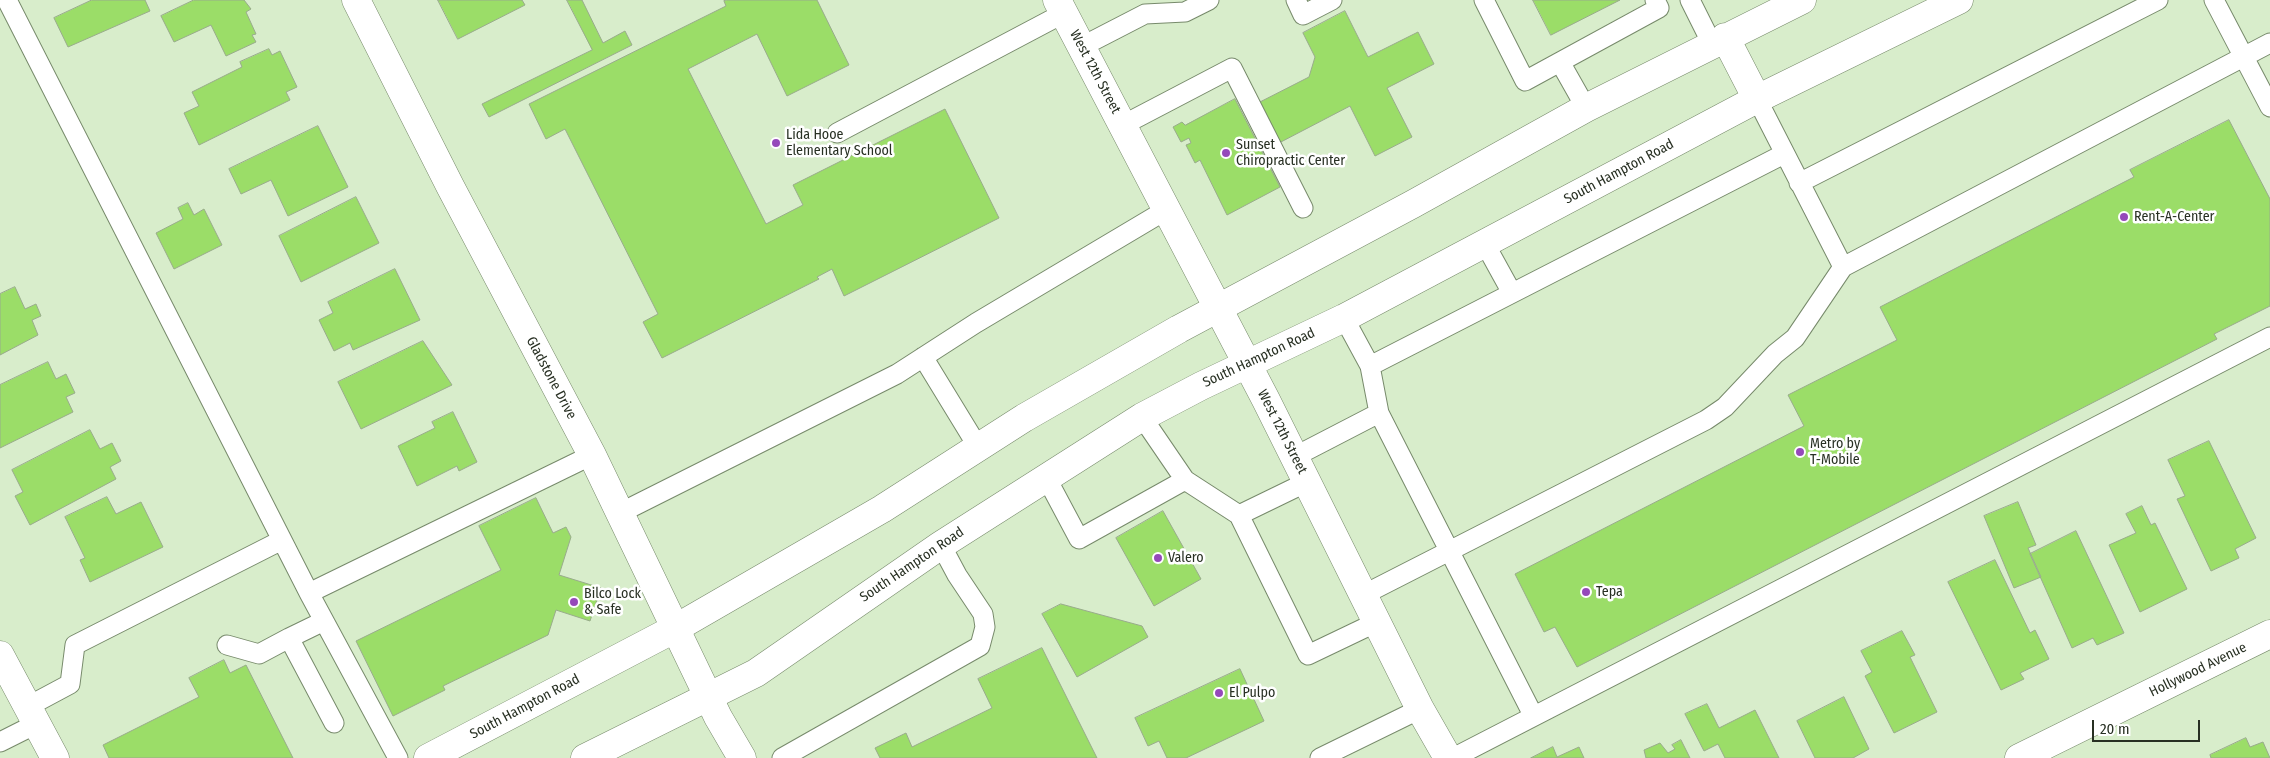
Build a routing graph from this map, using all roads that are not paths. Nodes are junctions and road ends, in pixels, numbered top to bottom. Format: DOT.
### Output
graph roads {
  1 [pos="7,0"];
  2 [pos="356,0"];
  3 [pos="1209,0"];
  4 [pos="1296,0"];
  5 [pos="1332,0"];
  6 [pos="1484,0"];
  7 [pos="1655,0"];
  8 [pos="1690,0"];
  9 [pos="1802,0"];
  10 [pos="1959,0"];
  11 [pos="2158,0"];
  12 [pos="2214,0"];
  13 [pos="1061,7"];
  14 [pos="1718,40"];
  15 [pos="2270,43"];
  16 [pos="1082,47"];
  17 [pos="2244,57"];
  18 [pos="1560,62"];
  19 [pos="1757,99"];
  20 [pos="2270,107"];
  21 [pos="1586,108"];
  22 [pos="1123,125"];
  23 [pos="837,133"];
  24 [pos="1784,154"];
  25 [pos="1799,183"];
  26 [pos="1303,208"];
  27 [pos="1166,210"];
  28 [pos="1485,244"];
  29 [pos="1843,267"];
  30 [pos="1512,293"];
  31 [pos="1218,309"];
  32 [pos="1344,318"];
  33 [pos="2270,338"];
  34 [pos="923,357"];
  35 [pos="1246,364"];
  36 [pos="1370,366"];
  37 [pos="1379,414"];
  38 [pos="1142,417"];
  39 [pos="978,447"];
  40 [pos="592,455"];
  41 [pos="1294,457"];
  42 [pos="1046,477"];
  43 [pos="1185,480"];
  44 [pos="1307,482"];
  45 [pos="620,513"];
  46 [pos="1239,515"];
  47 [pos="282,540"];
  48 [pos="941,545"];
  49 [pos="1449,551"];
  50 [pos="309,593"];
  51 [pos="1363,595"];
  52 [pos="324,621"];
  53 [pos="1377,622"];
  54 [pos="676,628"];
  55 [pos="2270,634"];
  56 [pos="289,638"];
  57 [pos="227,645"];
  58 [pos="0,655"];
  59 [pos="709,696"];
  60 [pos="1420,709"];
  61 [pos="31,715"];
  62 [pos="1533,715"];
  63 [pos="334,723"];
  64 [pos="0,742"];
  65 [pos="54,758"];
  66 [pos="398,758"];
  67 [pos="428,758"];
  68 [pos="585,758"];
  69 [pos="742,758"];
  70 [pos="782,758"];
  71 [pos="1320,758"];
  72 [pos="1448,758"];
  73 [pos="1453,758"];
  74 [pos="2019,758"];
  1 -- 47 [label="lane"];
  2 -- 40 [label="main road, Gladstone Drive"];
  3 -- 16 [label="lane"];
  4 -- 5 [label="lane"];
  6 -- 18 [label="lane"];
  7 -- 18 [label="lane"];
  8 -- 14 [label="lane"];
  9 -- 14 [label="main road, South Hampton Road"];
  10 -- 19 [label="main road, South Hampton Road"];
  11 -- 25 [label="lane"];
  12 -- 17 [label="lane"];
  13 -- 16 [label="main road, West 12th Street"];
  13 -- 23 [label="lane"];
  14 -- 19 [label="main road"];
  14 -- 21 [label="main road, South Hampton Road"];
  15 -- 17 [label="lane"];
  16 -- 22 [label="main road, West 12th Street"];
  17 -- 20 [label="lane"];
  17 -- 29 [label="lane"];
  18 -- 21 [label="lane"];
  19 -- 24 [label="lane"];
  19 -- 28 [label="main road, South Hampton Road"];
  21 -- 31 [label="main road, South Hampton Road"];
  22 -- 26 [label="lane"];
  22 -- 27 [label="main road, West 12th Street"];
  24 -- 25 [label="lane"];
  24 -- 30 [label="lane"];
  25 -- 29 [label="lane"];
  27 -- 31 [label="main road, West 12th Street"];
  27 -- 34 [label="lane"];
  28 -- 30 [label="lane"];
  28 -- 32 [label="main road, South Hampton Road"];
  29 -- 49 [label="lane"];
  30 -- 36 [label="lane"];
  31 -- 35 [label="main road, West 12th Street"];
  31 -- 39 [label="main road, South Hampton Road"];
  32 -- 35 [label="main road, South Hampton Road"];
  32 -- 36 [label="lane"];
  33 -- 62 [label="lane"];
  34 -- 39 [label="lane"];
  34 -- 45 [label="lane"];
  35 -- 38 [label="main road, South Hampton Road"];
  35 -- 41 [label="main road, West 12th Street"];
  36 -- 37 [label="lane"];
  37 -- 41 [label="lane"];
  37 -- 49 [label="lane"];
  38 -- 42 [label="main road, South Hampton Road"];
  38 -- 43 [label="lane"];
  39 -- 54 [label="main road, South Hampton Road"];
  40 -- 45 [label="main road, Gladstone Drive"];
  40 -- 50 [label="lane"];
  41 -- 44 [label="main road, West 12th Street"];
  42 -- 43 [label="lane"];
  42 -- 48 [label="main road, South Hampton Road"];
  43 -- 46 [label="lane"];
  44 -- 46 [label="lane"];
  44 -- 51 [label="main road, West 12th Street"];
  45 -- 54 [label="main road, Gladstone Drive"];
  46 -- 53 [label="lane"];
  47 -- 50 [label="lane"];
  47 -- 61 [label="lane"];
  48 -- 59 [label="main road, South Hampton Road"];
  48 -- 70 [label="lane"];
  49 -- 51 [label="lane"];
  49 -- 62 [label="lane"];
  50 -- 52 [label="lane"];
  51 -- 53 [label="main road, West 12th Street"];
  52 -- 56 [label="lane"];
  52 -- 66 [label="lane"];
  53 -- 60 [label="main road, West 12th Street"];
  54 -- 59 [label="main road, Gladstone Drive"];
  54 -- 67 [label="main road, South Hampton Road"];
  55 -- 74 [label="main road, Hollywood Avenue"];
  56 -- 57 [label="lane"];
  56 -- 63 [label="lane"];
  58 -- 61 [label="main road"];
  59 -- 68 [label="main road, South Hampton Road"];
  59 -- 69 [label="main road, Gladstone Drive"];
  60 -- 71 [label="lane"];
  60 -- 72 [label="main road, West 12th Street"];
  61 -- 64 [label="lane"];
  61 -- 65 [label="main road"];
  62 -- 73 [label="lane"];
}
